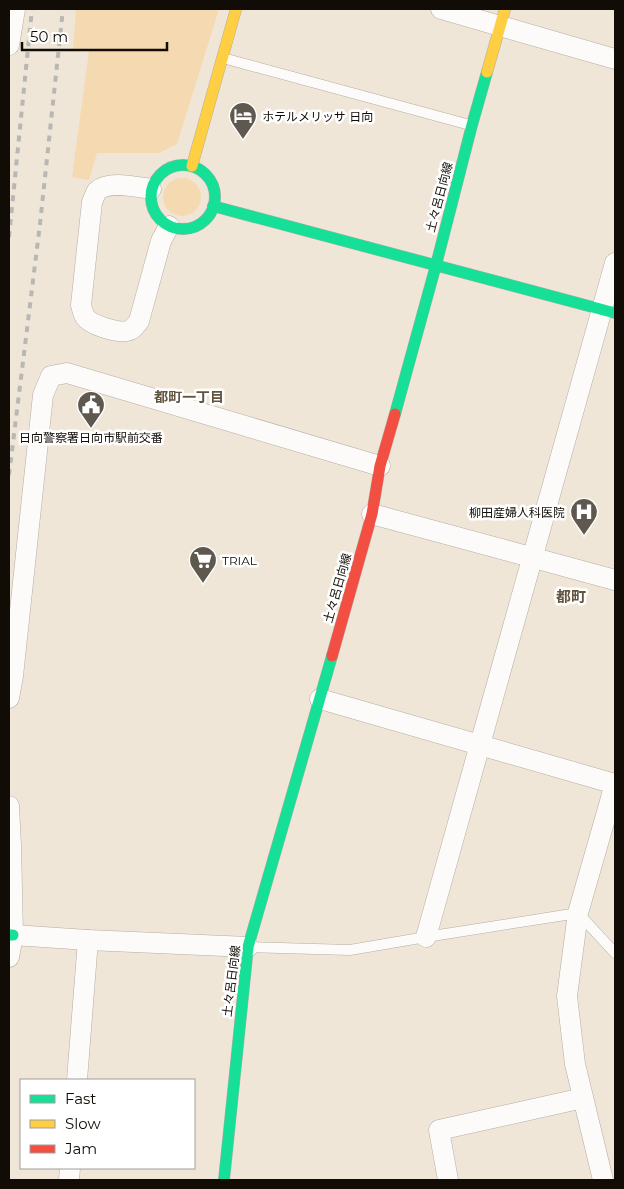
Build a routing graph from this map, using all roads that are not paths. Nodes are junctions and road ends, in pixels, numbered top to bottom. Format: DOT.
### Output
graph roads {
  1 [pos="15,9"];
  2 [pos="236,9"];
  3 [pos="441,9"];
  4 [pos="503,17"];
  5 [pos="9,45"];
  6 [pos="222,58"];
  7 [pos="615,59"];
  8 [pos="472,125"];
  9 [pos="192,166"];
  10 [pos="151,189"];
  11 [pos="213,206"];
  12 [pos="169,226"];
  13 [pos="615,263"];
  14 [pos="436,265"];
  15 [pos="609,311"];
  16 [pos="380,466"];
  17 [pos="372,514"];
  18 [pos="532,557"];
  19 [pos="17,569"];
  20 [pos="615,580"];
  21 [pos="9,698"];
  22 [pos="320,699"];
  23 [pos="480,745"];
  24 [pos="615,784"];
  25 [pos="9,806"];
  26 [pos="578,913"];
  27 [pos="11,935"];
  28 [pos="426,937"];
  29 [pos="88,940"];
  30 [pos="248,947"];
  31 [pos="615,954"];
  32 [pos="9,957"];
  33 [pos="77,1079"];
  34 [pos="583,1098"];
  35 [pos="224,1180"];
  36 [pos="448,1180"];
  37 [pos="603,1180"];
  1 -- 5 [label="street"];
  2 -- 6 [label="main road"];
  3 -- 4 [label="street"];
  4 -- 7 [label="street"];
  4 -- 8 [label="main road, 土々呂日向線"];
  6 -- 8 [label="lane"];
  6 -- 9 [label="main road"];
  8 -- 14 [label="main road, 土々呂日向線"];
  9 -- 10 [label="main road"];
  9 -- 11 [label="main road"];
  10 -- 12 [label="main road"];
  10 -- 12 [label="street"];
  11 -- 12 [label="main road"];
  11 -- 14 [label="main road"];
  13 -- 15 [label="street"];
  14 -- 15 [label="main road"];
  14 -- 16 [label="main road, 土々呂日向線"];
  15 -- 18 [label="street"];
  16 -- 17 [label="main road, 土々呂日向線"];
  16 -- 19 [label="street"];
  17 -- 18 [label="street"];
  17 -- 22 [label="main road, 土々呂日向線"];
  18 -- 20 [label="street"];
  18 -- 23 [label="street"];
  19 -- 21 [label="street"];
  22 -- 23 [label="street"];
  22 -- 30 [label="main road, 土々呂日向線"];
  23 -- 24 [label="street"];
  23 -- 28 [label="street"];
  24 -- 26 [label="street"];
  25 -- 27 [label="street"];
  26 -- 28 [label="lane"];
  26 -- 31 [label="lane"];
  26 -- 34 [label="street"];
  27 -- 29 [label="street"];
  27 -- 32 [label="street"];
  28 -- 30 [label="lane"];
  29 -- 30 [label="street"];
  29 -- 33 [label="street"];
  30 -- 35 [label="main road, 土々呂日向線"];
  34 -- 36 [label="street"];
  34 -- 37 [label="street"];
}
